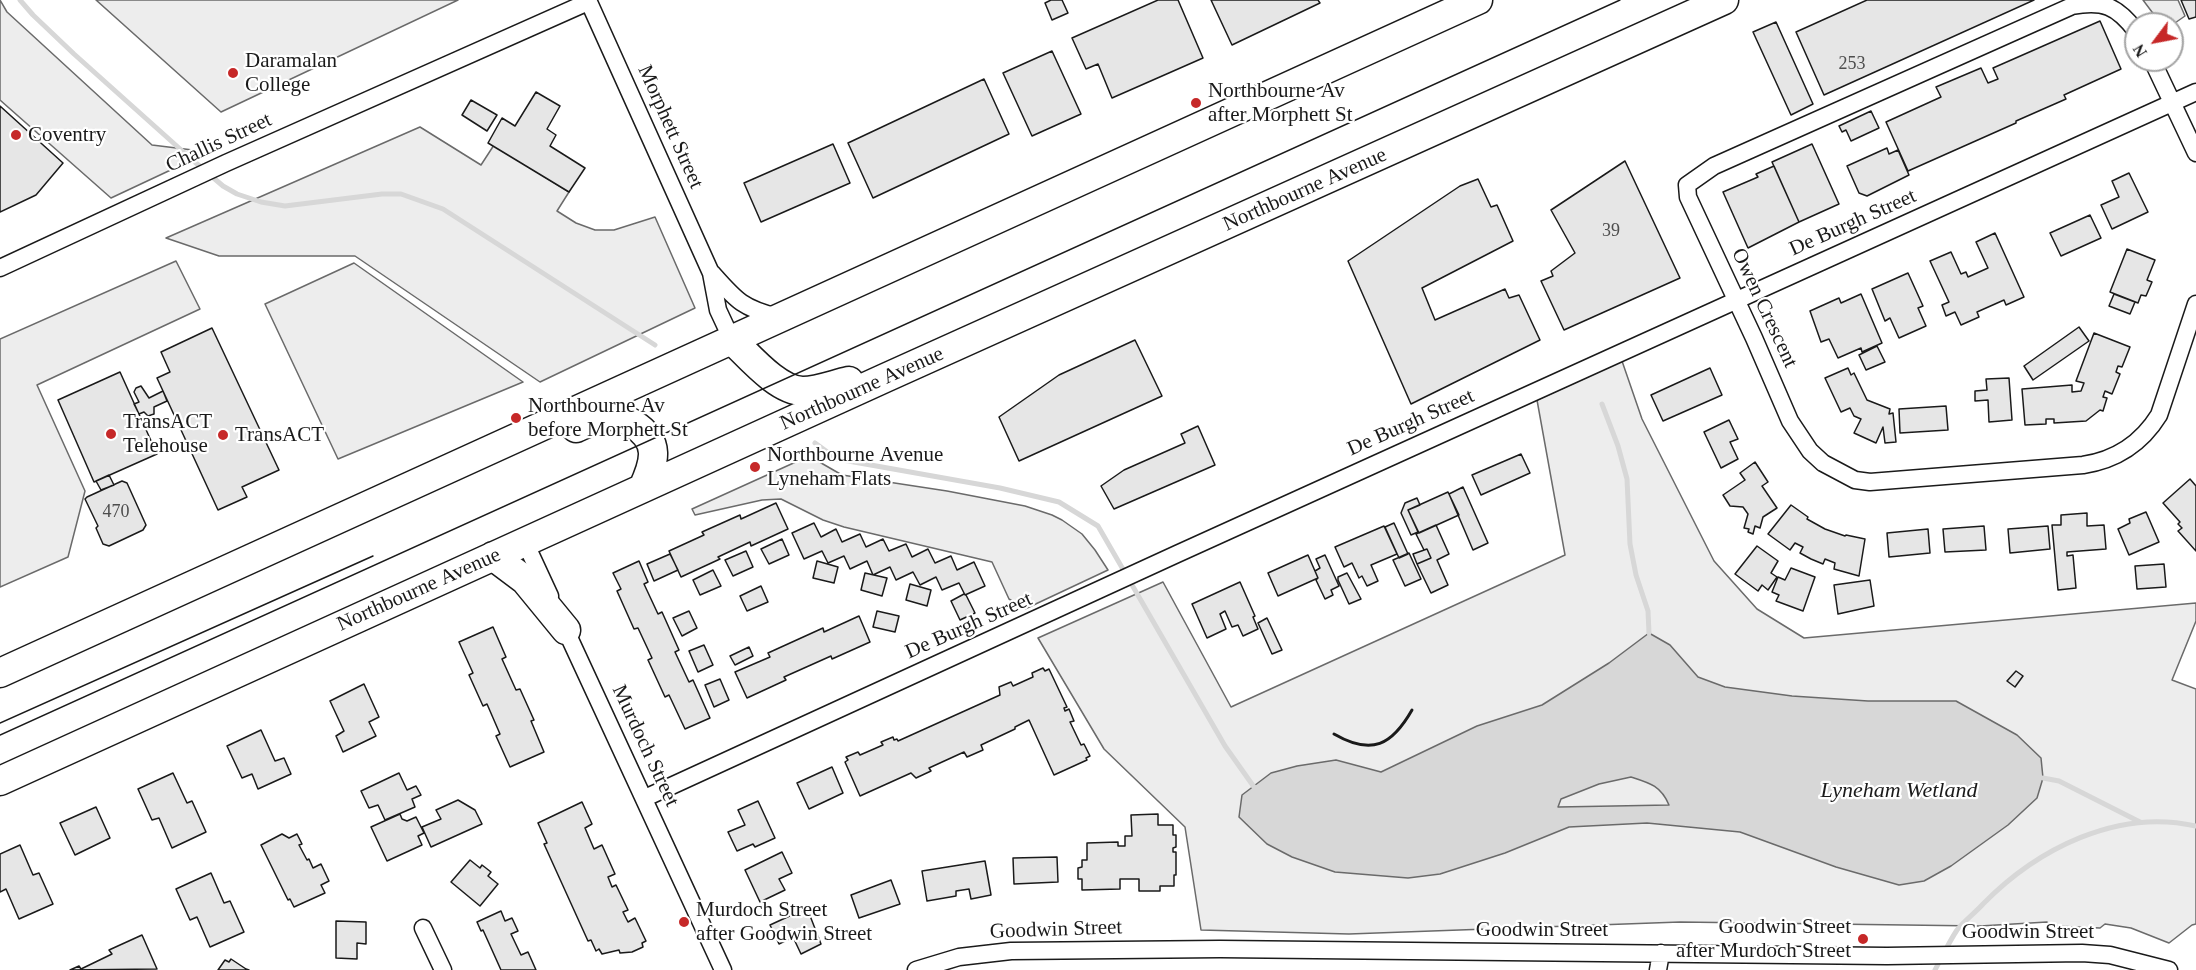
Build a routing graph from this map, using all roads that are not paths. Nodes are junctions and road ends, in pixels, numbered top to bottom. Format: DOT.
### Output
graph roads {
  1 [pos="1478,0"];
  2 [pos="1724,0"];
  3 [pos="588,1"];
  4 [pos="2124,18"];
  5 [pos="2158,72"];
  6 [pos="2196,92"];
  7 [pos="2172,103"];
  8 [pos="2196,153"];
  9 [pos="0,268"];
  10 [pos="711,273"];
  11 [pos="1735,301"];
  12 [pos="2196,304"];
  13 [pos="781,317"];
  14 [pos="732,340"];
  15 [pos="872,384"];
  16 [pos="643,488"];
  17 [pos="402,490"];
  18 [pos="525,542"];
  19 [pos="493,556"];
  20 [pos="566,630"];
  21 [pos="0,673"];
  22 [pos="0,781"];
  23 [pos="645,798"];
  24 [pos="423,928"];
  25 [pos="1661,953"];
  26 [pos="443,970"];
  27 [pos="723,970"];
  28 [pos="916,970"];
  29 [pos="1658,970"];
  30 [pos="2169,970"];
  1 -- 13 [label="highway"];
  2 -- 15 [label="highway, Northbourne Avenue"];
  3 -- 9 [label="street, Challis Street"];
  3 -- 10 [label="street, Morphett Street"];
  4 -- 11 [label="street, Owen Crescent"];
  5 -- 7 [label="street"];
  6 -- 7 [label="street, De Burgh Street"];
  7 -- 8 [label="street"];
  7 -- 11 [label="street, De Burgh Street"];
  10 -- 13 [label="street, Morphett Street"];
  10 -- 14 [label="street, Morphett Street"];
  11 -- 12 [label="street, Owen Crescent"];
  11 -- 23 [label="street, De Burgh Street"];
  13 -- 14 [label="highway"];
  14 -- 15 [label="highway"];
  14 -- 17 [label="highway"];
  15 -- 16 [label="highway, Northbourne Avenue"];
  16 -- 17 [label="highway"];
  16 -- 18 [label="highway, Northbourne Avenue"];
  17 -- 21 [label="highway"];
  18 -- 19 [label="highway, Northbourne Avenue"];
  18 -- 20 [label="street, Murdoch Street"];
  19 -- 20 [label="highway"];
  19 -- 22 [label="highway, Northbourne Avenue"];
  20 -- 23 [label="street, Murdoch Street"];
  23 -- 27 [label="street, Murdoch Street"];
  24 -- 26 [label="street"];
  25 -- 28 [label="street, Goodwin Street"];
  25 -- 29 [label="street"];
  25 -- 30 [label="street, Goodwin Street"];
}
